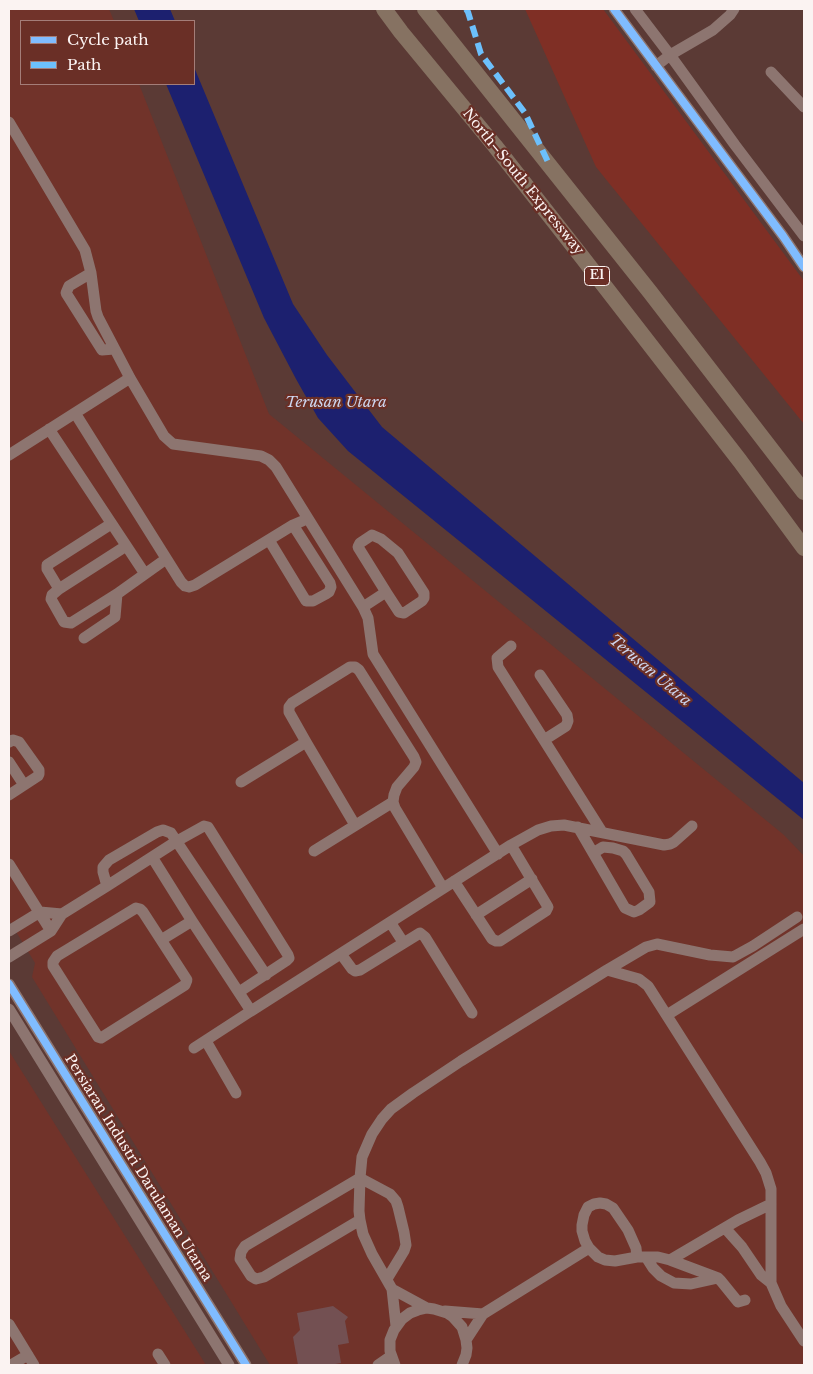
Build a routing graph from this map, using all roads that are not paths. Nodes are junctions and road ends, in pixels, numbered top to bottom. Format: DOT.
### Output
graph roads {
  1 [pos="384,9"];
  2 [pos="425,9"];
  3 [pos="614,9"];
  4 [pos="635,9"];
  5 [pos="734,9"];
  6 [pos="670,55"];
  7 [pos="656,66"];
  8 [pos="771,72"];
  9 [pos="804,107"];
  10 [pos="9,122"];
  11 [pos="12,134"];
  12 [pos="804,236"];
  13 [pos="804,267"];
  14 [pos="91,273"];
  15 [pos="114,349"];
  16 [pos="130,378"];
  17 [pos="75,413"];
  18 [pos="49,429"];
  19 [pos="9,455"];
  20 [pos="804,492"];
  21 [pos="307,519"];
  22 [pos="111,524"];
  23 [pos="293,525"];
  24 [pos="269,540"];
  25 [pos="126,546"];
  26 [pos="804,548"];
  27 [pos="166,559"];
  28 [pos="144,574"];
  29 [pos="59,589"];
  30 [pos="386,592"];
  31 [pos="117,594"];
  32 [pos="363,607"];
  33 [pos="84,638"];
  34 [pos="511,646"];
  35 [pos="540,675"];
  36 [pos="544,740"];
  37 [pos="9,742"];
  38 [pos="306,742"];
  39 [pos="9,762"];
  40 [pos="241,782"];
  41 [pos="24,785"];
  42 [pos="9,795"];
  43 [pos="393,802"];
  44 [pos="355,825"];
  45 [pos="692,826"];
  46 [pos="578,828"];
  47 [pos="602,832"];
  48 [pos="177,841"];
  49 [pos="511,845"];
  50 [pos="314,851"];
  51 [pos="593,853"];
  52 [pos="498,854"];
  53 [pos="152,857"];
  54 [pos="10,868"];
  55 [pos="532,879"];
  56 [pos="454,881"];
  57 [pos="107,886"];
  58 [pos="443,888"];
  59 [pos="40,912"];
  60 [pos="62,914"];
  61 [pos="476,915"];
  62 [pos="797,917"];
  63 [pos="192,921"];
  64 [pos="390,922"];
  65 [pos="804,929"];
  66 [pos="51,930"];
  67 [pos="9,931"];
  68 [pos="161,940"];
  69 [pos="403,942"];
  70 [pos="341,954"];
  71 [pos="9,957"];
  72 [pos="607,970"];
  73 [pos="266,975"];
  74 [pos="9,984"];
  75 [pos="239,992"];
  76 [pos="9,1009"];
  77 [pos="251,1011"];
  78 [pos="472,1012"];
  79 [pos="667,1015"];
  80 [pos="206,1041"];
  81 [pos="194,1048"];
  82 [pos="236,1093"];
  83 [pos="360,1178"];
  84 [pos="771,1204"];
  85 [pos="360,1220"];
  86 [pos="725,1228"];
  87 [pos="589,1248"];
  88 [pos="642,1257"];
  89 [pos="670,1260"];
  90 [pos="718,1278"];
  91 [pos="771,1282"];
  92 [pos="389,1284"];
  93 [pos="745,1300"];
  94 [pos="427,1308"];
  95 [pos="441,1310"];
  96 [pos="483,1314"];
  97 [pos="9,1324"];
  98 [pos="396,1326"];
  99 [pos="466,1340"];
  100 [pos="804,1341"];
  101 [pos="158,1354"];
  102 [pos="28,1355"];
  103 [pos="393,1361"];
  104 [pos="11,1365"];
  105 [pos="34,1365"];
  106 [pos="165,1365"];
  107 [pos="229,1365"];
  108 [pos="246,1365"];
  109 [pos="378,1365"];
  110 [pos="462,1365"];
  1 -- 26 [label="highway, North–South Expressway / E1"];
  2 -- 20 [label="highway, E1"];
  3 -- 7 [label="street"];
  4 -- 6 [label="street"];
  5 -- 6 [label="street"];
  6 -- 7 [label="street"];
  6 -- 12 [label="street"];
  7 -- 13 [label="street"];
  8 -- 9 [label="street"];
  10 -- 11 [label="street"];
  11 -- 14 [label="street"];
  14 -- 15 [label="street"];
  14 -- 15 [label="street"];
  15 -- 16 [label="street"];
  16 -- 17 [label="street"];
  16 -- 21 [label="street"];
  17 -- 18 [label="street"];
  17 -- 27 [label="street"];
  18 -- 19 [label="street"];
  18 -- 22 [label="street"];
  21 -- 23 [label="street"];
  21 -- 32 [label="street"];
  22 -- 25 [label="street"];
  22 -- 29 [label="street"];
  23 -- 24 [label="street"];
  23 -- 24 [label="street"];
  24 -- 27 [label="street"];
  25 -- 28 [label="street"];
  25 -- 29 [label="street"];
  27 -- 28 [label="street"];
  28 -- 31 [label="street"];
  29 -- 31 [label="street"];
  30 -- 30 [label="street"];
  30 -- 32 [label="street"];
  31 -- 33 [label="street"];
  32 -- 52 [label="street"];
  34 -- 36 [label="street"];
  35 -- 36 [label="street"];
  36 -- 47 [label="street"];
  37 -- 41 [label="street"];
  38 -- 40 [label="street"];
  38 -- 43 [label="street"];
  38 -- 44 [label="street"];
  39 -- 41 [label="street"];
  41 -- 42 [label="street"];
  43 -- 44 [label="street"];
  43 -- 58 [label="street"];
  44 -- 50 [label="street"];
  45 -- 47 [label="street"];
  46 -- 47 [label="street"];
  46 -- 49 [label="street"];
  46 -- 51 [label="street"];
  48 -- 53 [label="street"];
  48 -- 57 [label="street"];
  48 -- 73 [label="street"];
  48 -- 73 [label="street"];
  49 -- 52 [label="street"];
  49 -- 55 [label="street"];
  51 -- 51 [label="street"];
  52 -- 56 [label="street"];
  53 -- 57 [label="street"];
  53 -- 63 [label="street"];
  54 -- 59 [label="street"];
  55 -- 61 [label="street"];
  55 -- 61 [label="street"];
  56 -- 58 [label="street"];
  56 -- 61 [label="street"];
  57 -- 60 [label="street"];
  58 -- 64 [label="street"];
  59 -- 60 [label="street"];
  59 -- 66 [label="street"];
  59 -- 67 [label="street"];
  60 -- 66 [label="street"];
  62 -- 72 [label="street"];
  63 -- 68 [label="street"];
  63 -- 75 [label="street"];
  64 -- 69 [label="street"];
  64 -- 70 [label="street"];
  65 -- 79 [label="street"];
  66 -- 71 [label="street"];
  68 -- 68 [label="street"];
  69 -- 70 [label="street"];
  69 -- 78 [label="street"];
  70 -- 77 [label="street"];
  72 -- 79 [label="street"];
  72 -- 83 [label="street"];
  73 -- 75 [label="street"];
  74 -- 108 [label="street, Persiaran Industri Darulaman Utama"];
  75 -- 77 [label="street"];
  76 -- 107 [label="street, Persiaran Industri Darulaman Utama"];
  77 -- 80 [label="street"];
  79 -- 84 [label="street"];
  80 -- 81 [label="street"];
  80 -- 82 [label="street"];
  83 -- 85 [label="street"];
  83 -- 85 [label="street"];
  83 -- 92 [label="street"];
  84 -- 86 [label="street"];
  84 -- 91 [label="street"];
  85 -- 92 [label="street"];
  86 -- 89 [label="street"];
  86 -- 91 [label="street"];
  87 -- 88 [label="street"];
  87 -- 88 [label="street"];
  87 -- 96 [label="street"];
  88 -- 89 [label="street"];
  88 -- 90 [label="street"];
  89 -- 90 [label="street"];
  90 -- 93 [label="street"];
  91 -- 100 [label="street"];
  92 -- 94 [label="street"];
  92 -- 98 [label="street"];
  94 -- 95 [label="street"];
  94 -- 98 [label="street"];
  95 -- 96 [label="street"];
  95 -- 99 [label="street"];
  96 -- 99 [label="street"];
  97 -- 102 [label="street"];
  98 -- 103 [label="street"];
  99 -- 110 [label="street"];
  101 -- 106 [label="street"];
  102 -- 104 [label="street"];
  102 -- 105 [label="street"];
  103 -- 109 [label="street"];
}
